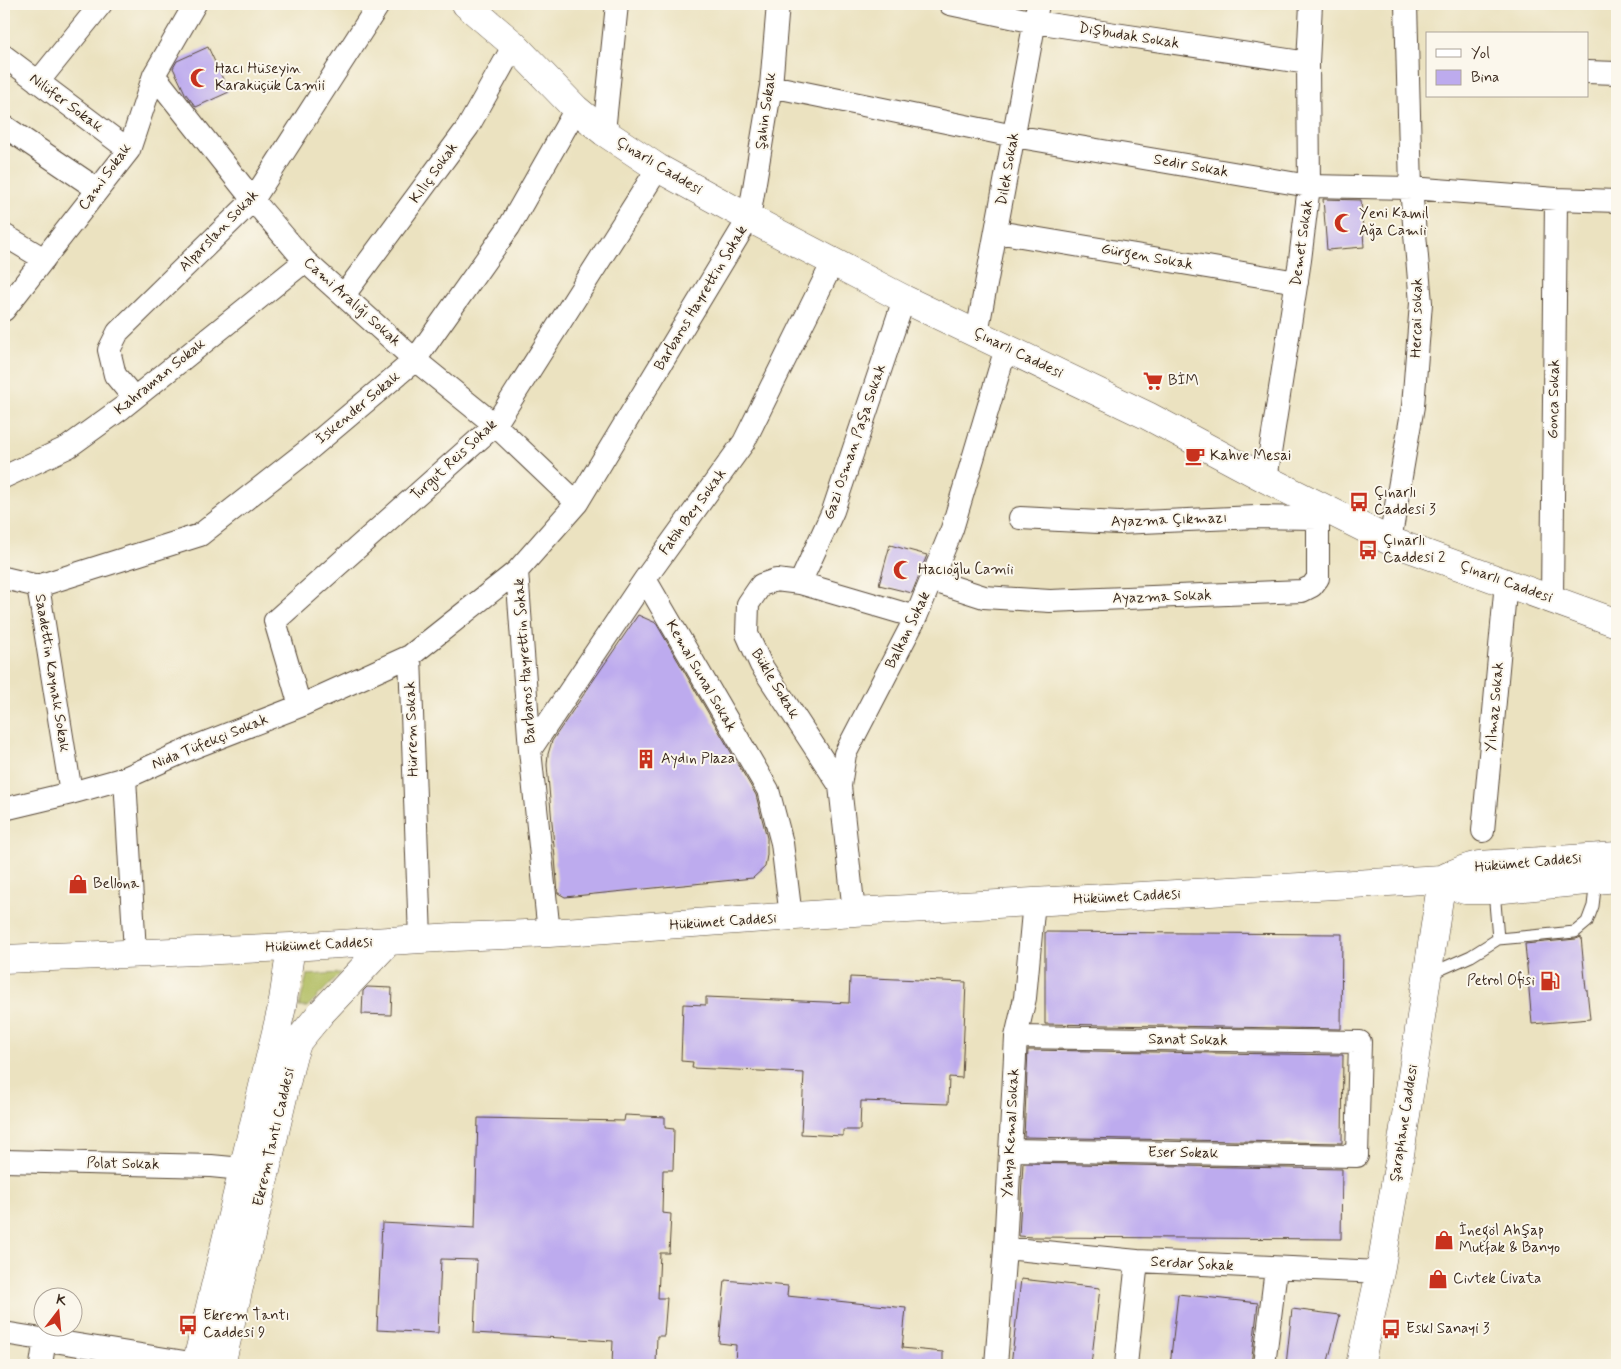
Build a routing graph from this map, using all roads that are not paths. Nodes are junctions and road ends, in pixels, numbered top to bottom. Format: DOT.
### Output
graph roads {
  1 [pos="100,4"];
  2 [pos="195,4"];
  3 [pos="379,4"];
  4 [pos="466,4"];
  5 [pos="617,4"];
  6 [pos="778,4"];
  7 [pos="950,4"];
  8 [pos="1312,4"];
  9 [pos="1406,4"];
  10 [pos="1037,13"];
  11 [pos="514,45"];
  12 [pos="4,56"];
  13 [pos="1308,63"];
  14 [pos="1417,66"];
  15 [pos="1588,72"];
  16 [pos="1617,73"];
  17 [pos="154,75"];
  18 [pos="38,82"];
  19 [pos="771,86"];
  20 [pos="576,109"];
  21 [pos="4,126"];
  22 [pos="604,132"];
  23 [pos="1014,136"];
  24 [pos="128,150"];
  25 [pos="658,168"];
  26 [pos="1309,186"];
  27 [pos="1411,188"];
  28 [pos="97,189"];
  29 [pos="1556,199"];
  30 [pos="253,200"];
  31 [pos="1617,201"];
  32 [pos="749,218"];
  33 [pos="997,232"];
  34 [pos="4,235"];
  35 [pos="44,259"];
  36 [pos="305,261"];
  37 [pos="833,262"];
  38 [pos="1297,282"];
  39 [pos="344,295"];
  40 [pos="904,299"];
  41 [pos="4,310"];
  42 [pos="977,334"];
  43 [pos="1006,348"];
  44 [pos="415,360"];
  45 [pos="134,398"];
  46 [pos="494,425"];
  47 [pos="4,477"];
  48 [pos="1266,479"];
  49 [pos="577,503"];
  50 [pos="1323,514"];
  51 [pos="1020,518"];
  52 [pos="1390,541"];
  53 [pos="517,571"];
  54 [pos="4,578"];
  55 [pos="645,579"];
  56 [pos="932,580"];
  57 [pos="1506,582"];
  58 [pos="800,583"];
  59 [pos="38,586"];
  60 [pos="1552,599"];
  61 [pos="916,617"];
  62 [pos="1617,623"];
  63 [pos="410,656"];
  64 [pos="300,706"];
  65 [pos="530,750"];
  66 [pos="125,778"];
  67 [pos="840,786"];
  68 [pos="71,794"];
  69 [pos="4,809"];
  70 [pos="1483,831"];
  71 [pos="1607,868"];
  72 [pos="1442,879"];
  73 [pos="1494,890"];
  74 [pos="1034,902"];
  75 [pos="854,912"];
  76 [pos="792,917"];
  77 [pos="548,933"];
  78 [pos="420,939"];
  79 [pos="1498,939"];
  80 [pos="389,941"];
  81 [pos="291,947"];
  82 [pos="135,952"];
  83 [pos="4,958"];
  84 [pos="1428,974"];
  85 [pos="1016,1038"];
  86 [pos="1010,1150"];
  87 [pos="1357,1156"];
  88 [pos="4,1161"];
  89 [pos="254,1172"];
  90 [pos="1005,1248"];
  91 [pos="1137,1261"];
  92 [pos="1276,1269"];
  93 [pos="1380,1272"];
  94 [pos="4,1333"];
  95 [pos="45,1338"];
  96 [pos="41,1365"];
  97 [pos="204,1365"];
  98 [pos="996,1365"];
  99 [pos="1126,1365"];
  100 [pos="1264,1365"];
  101 [pos="1360,1365"];
  1 -- 18 [label="street"];
  2 -- 17 [label="street, Cami Sokak"];
  3 -- 30 [label="street, Alparslan Sokak"];
  4 -- 11 [label="street, Çınarlı Caddesi"];
  5 -- 22 [label="street"];
  6 -- 19 [label="street, Şahin Sokak"];
  7 -- 10 [label="street, Dişbudak Sokak"];
  8 -- 13 [label="street, Demet Sokak"];
  9 -- 14 [label="street, Hercai sokak"];
  10 -- 13 [label="street, Dişbudak Sokak"];
  10 -- 23 [label="street, Dilek Sokak"];
  11 -- 20 [label="street, Çınarlı Caddesi"];
  11 -- 39 [label="street, Kılıç Sokak"];
  12 -- 18 [label="street, Nilüfer Sokak"];
  13 -- 26 [label="street, Demet Sokak"];
  14 -- 27 [label="street, Hercai sokak"];
  15 -- 16 [label="street"];
  17 -- 24 [label="street, Cami Sokak"];
  17 -- 30 [label="street, Cami Aralığı Sokak"];
  18 -- 24 [label="street, Nilüfer Sokak"];
  19 -- 23 [label="street, Sedir Sokak"];
  19 -- 32 [label="street, Şahin Sokak"];
  20 -- 22 [label="street, Çınarlı Caddesi"];
  20 -- 44 [label="street, İskender Sokak"];
  21 -- 28 [label="street"];
  22 -- 25 [label="street, Çınarlı Caddesi"];
  23 -- 26 [label="street, Sedir Sokak"];
  23 -- 33 [label="street, Dilek Sokak"];
  24 -- 28 [label="street, Cami Sokak"];
  25 -- 32 [label="street, Çınarlı Caddesi"];
  25 -- 46 [label="street, Turgut Reis Sokak"];
  26 -- 27 [label="street, Sedir Sokak"];
  26 -- 38 [label="street, Demet Sokak"];
  27 -- 29 [label="street, Sedir Sokak"];
  27 -- 52 [label="street, Hercai sokak"];
  28 -- 35 [label="street, Cami Sokak"];
  29 -- 31 [label="street, Sedir Sokak"];
  29 -- 60 [label="street, Gonca Sokak"];
  30 -- 36 [label="street, Cami Aralığı Sokak"];
  30 -- 45 [label="street, Alparslan Sokak"];
  32 -- 37 [label="street, Çınarlı Caddesi"];
  32 -- 49 [label="street, Barbaros Hayrettin Sokak"];
  33 -- 38 [label="street, Gürgen Sokak"];
  33 -- 42 [label="street, Dilek Sokak"];
  34 -- 35 [label="street"];
  35 -- 41 [label="street, Cami Sokak"];
  36 -- 39 [label="street, Cami Aralığı Sokak"];
  36 -- 45 [label="street, Kahraman Sokak"];
  37 -- 40 [label="street, Çınarlı Caddesi"];
  37 -- 55 [label="street, Fatih Bey Sokak"];
  38 -- 48 [label="street, Demet Sokak"];
  39 -- 44 [label="street, Cami Aralığı Sokak"];
  40 -- 42 [label="street, Çınarlı Caddesi"];
  40 -- 58 [label="street, Gazi Osman Paşa Sokak"];
  42 -- 43 [label="street, Çınarlı Caddesi"];
  43 -- 48 [label="street, Çınarlı Caddesi"];
  43 -- 56 [label="street, Balkan Sokak"];
  44 -- 46 [label="street, Cami Aralığı Sokak"];
  44 -- 59 [label="street, İskender Sokak"];
  45 -- 47 [label="street, Kahraman Sokak"];
  46 -- 49 [label="street, Cami Aralığı Sokak"];
  46 -- 64 [label="street, Turgut Reis Sokak"];
  48 -- 50 [label="street, Çınarlı Caddesi"];
  49 -- 53 [label="street, Barbaros Hayrettin Sokak"];
  50 -- 51 [label="street, Ayazma Çıkmazı"];
  50 -- 52 [label="street, Çınarlı Caddesi"];
  50 -- 56 [label="street, Ayazma Sokak"];
  52 -- 57 [label="street, Çınarlı Caddesi"];
  53 -- 63 [label="street"];
  53 -- 65 [label="street, Barbaros Hayrettin Sokak"];
  54 -- 59 [label="street, Saadettin Kaynak Sokak"];
  55 -- 65 [label="street, Fatih Bey Sokak"];
  55 -- 76 [label="street, Kemal Sunal Sokak"];
  56 -- 61 [label="street, Balkan Sokak"];
  57 -- 60 [label="street, Çınarlı Caddesi"];
  57 -- 70 [label="street, Yılmaz Sokak"];
  58 -- 61 [label="street, Bükle Sokak"];
  58 -- 67 [label="street, Bükle Sokak"];
  59 -- 68 [label="street, Saadettin Kaynak Sokak"];
  60 -- 62 [label="street, Çınarlı Caddesi"];
  61 -- 67 [label="street, Balkan Sokak"];
  63 -- 64 [label="street, Nida Tüfekçi Sokak"];
  63 -- 78 [label="street, Hürrem Sokak"];
  64 -- 66 [label="street, Nida Tüfekçi Sokak"];
  65 -- 77 [label="street, Barbaros Hayrettin Sokak"];
  66 -- 68 [label="street, Nida Tüfekçi Sokak"];
  66 -- 82 [label="street"];
  67 -- 75 [label="street, Balkan Sokak"];
  68 -- 69 [label="street, Nida Tüfekçi Sokak"];
  71 -- 72 [label="street, Hükümet Caddesi"];
  71 -- 73 [label="street, Hükümet Caddesi"];
  71 -- 79 [label="lane"];
  72 -- 73 [label="street, Hükümet Caddesi"];
  72 -- 74 [label="street, Hükümet Caddesi"];
  72 -- 84 [label="street, Şaraphane Caddesi"];
  73 -- 79 [label="lane"];
  74 -- 75 [label="street, Hükümet Caddesi"];
  74 -- 85 [label="street, Yahya Kemal Sokak"];
  75 -- 76 [label="street, Hükümet Caddesi"];
  76 -- 77 [label="street, Hükümet Caddesi"];
  77 -- 78 [label="street, Hükümet Caddesi"];
  78 -- 80 [label="street, Hükümet Caddesi"];
  79 -- 84 [label="lane"];
  80 -- 81 [label="street, Hükümet Caddesi"];
  80 -- 89 [label="street, Ekrem Tantı Caddesi"];
  81 -- 82 [label="street, Hükümet Caddesi"];
  81 -- 89 [label="street, Ekrem Tantı Caddesi"];
  82 -- 83 [label="street, Hükümet Caddesi"];
  84 -- 93 [label="street, Şaraphane Caddesi"];
  85 -- 86 [label="street, Yahya Kemal Sokak"];
  85 -- 87 [label="street, Sanat Sokak"];
  86 -- 87 [label="street, Eser Sokak"];
  86 -- 90 [label="street, Yahya Kemal Sokak"];
  88 -- 89 [label="street, Polat Sokak"];
  89 -- 97 [label="street, Ekrem Tantı Caddesi"];
  90 -- 91 [label="street, Serdar Sokak"];
  90 -- 98 [label="street, Yahya Kemal Sokak"];
  91 -- 92 [label="street, Serdar Sokak"];
  91 -- 99 [label="street"];
  92 -- 93 [label="street, Serdar Sokak"];
  92 -- 100 [label="street"];
  93 -- 101 [label="street, Şaraphane Caddesi"];
  94 -- 95 [label="street"];
  95 -- 96 [label="street"];
  95 -- 97 [label="street"];
}
